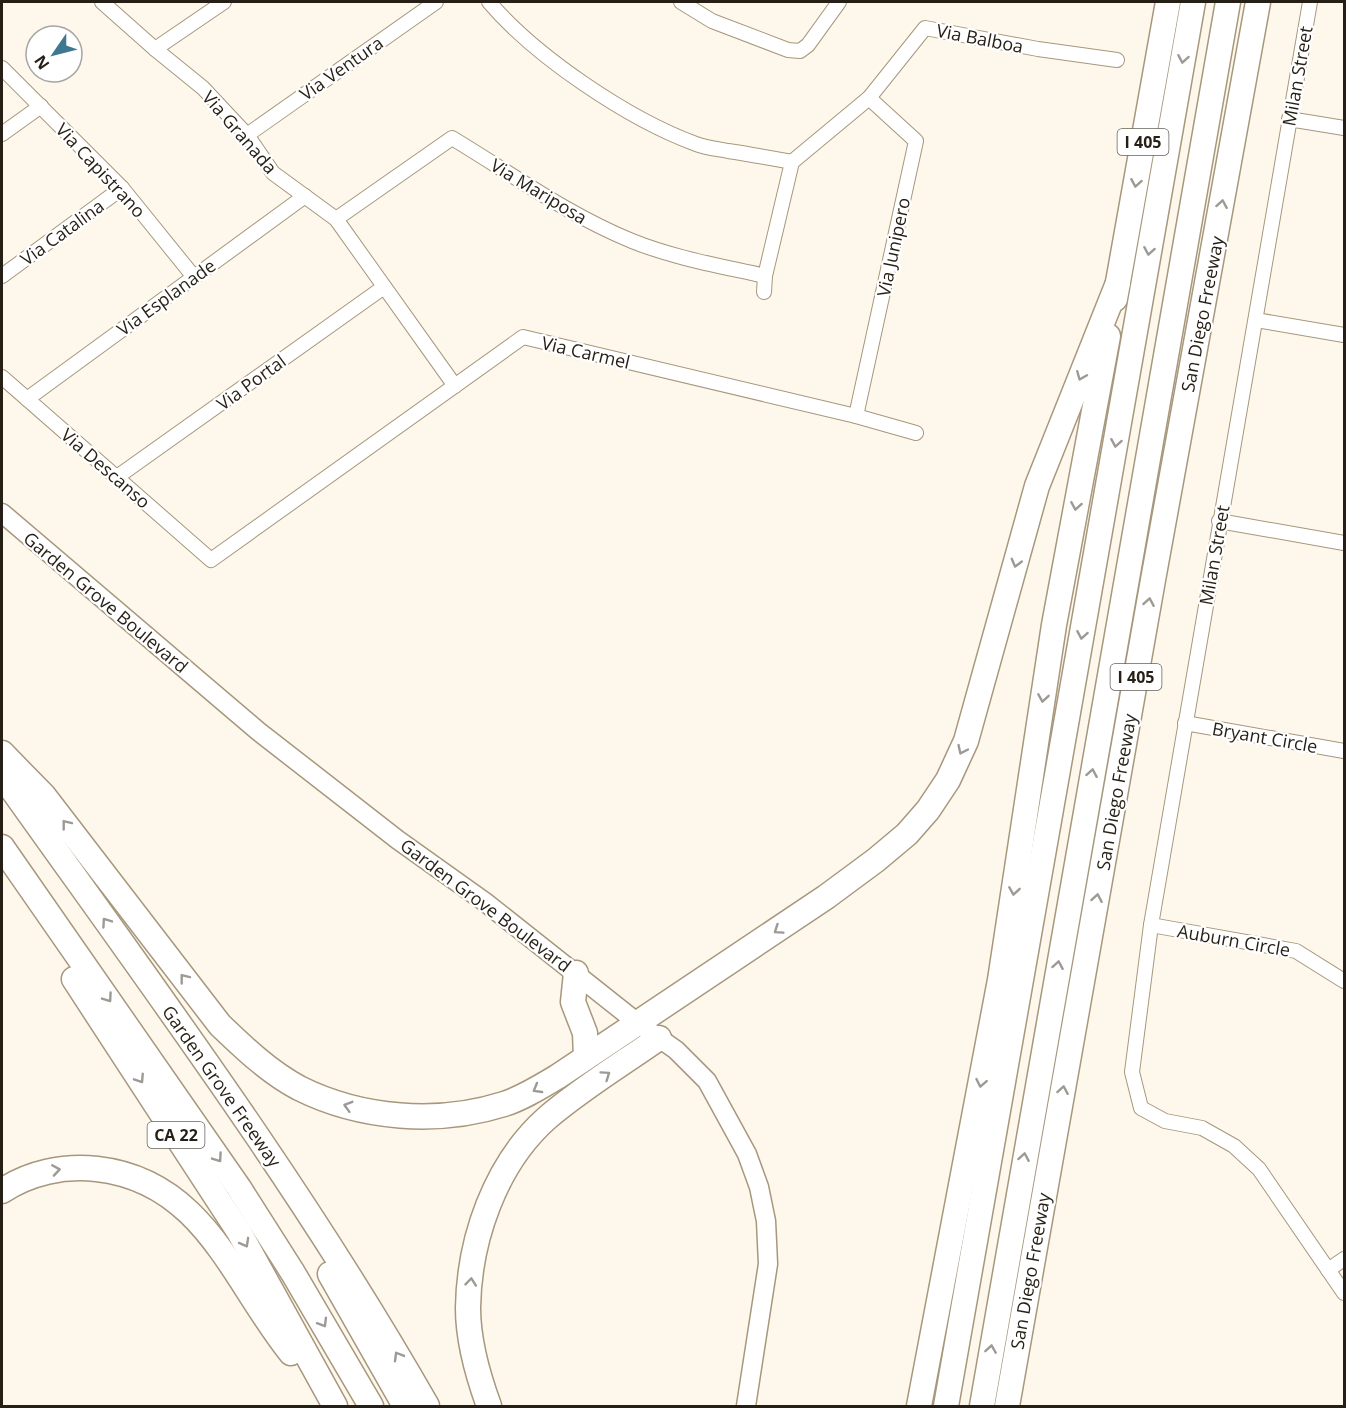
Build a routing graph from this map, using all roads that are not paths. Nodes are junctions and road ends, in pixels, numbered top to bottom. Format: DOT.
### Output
graph roads {
  1 [pos="102,2"];
  2 [pos="224,2"];
  3 [pos="436,2"];
  4 [pos="489,2"];
  5 [pos="681,2"];
  6 [pos="839,2"];
  7 [pos="1168,2"];
  8 [pos="1193,2"];
  9 [pos="1228,2"];
  10 [pos="1258,2"];
  11 [pos="1310,2"];
  12 [pos="155,49"];
  13 [pos="1117,60"];
  14 [pos="2,68"];
  15 [pos="868,98"];
  16 [pos="41,106"];
  17 [pos="1289,119"];
  18 [pos="1344,128"];
  19 [pos="2,135"];
  20 [pos="247,135"];
  21 [pos="792,162"];
  22 [pos="122,188"];
  23 [pos="305,196"];
  24 [pos="336,219"];
  25 [pos="2,276"];
  26 [pos="765,276"];
  27 [pos="194,277"];
  28 [pos="1118,283"];
  29 [pos="384,287"];
  30 [pos="764,292"];
  31 [pos="1256,320"];
  32 [pos="1344,335"];
  33 [pos="2,377"];
  34 [pos="455,386"];
  35 [pos="27,399"];
  36 [pos="856,416"];
  37 [pos="916,433"];
  38 [pos="117,477"];
  39 [pos="2,513"];
  40 [pos="1219,521"];
  41 [pos="1344,543"];
  42 [pos="211,560"];
  43 [pos="1185,723"];
  44 [pos="1344,751"];
  45 [pos="2,753"];
  46 [pos="2,775"];
  47 [pos="2,847"];
  48 [pos="2,873"];
  49 [pos="1151,925"];
  50 [pos="576,973"];
  51 [pos="1344,981"];
  52 [pos="639,1024"];
  53 [pos="659,1038"];
  54 [pos="586,1057"];
  55 [pos="2,1191"];
  56 [pos="319,1228"];
  57 [pos="1344,1259"];
  58 [pos="1328,1270"];
  59 [pos="1344,1293"];
  60 [pos="334,1407"];
  61 [pos="371,1407"];
  62 [pos="405,1407"];
  63 [pos="427,1407"];
  64 [pos="489,1407"];
  65 [pos="746,1407"];
  66 [pos="920,1407"];
  67 [pos="946,1407"];
  68 [pos="982,1407"];
  69 [pos="1007,1407"];
  1 -- 12 [label="street, Via Granada"];
  2 -- 12 [label="street"];
  3 -- 20 [label="street, Via Ventura"];
  4 -- 21 [label="street"];
  5 -- 6 [label="street"];
  7 -- 28 [label="highway, I 405, one-way"];
  8 -- 67 [label="highway, one-way"];
  68 -- 9 [label="highway, one-way"];
  69 -- 10 [label="highway, San Diego Freeway / I 405, one-way"];
  11 -- 17 [label="street, Milan Street"];
  12 -- 20 [label="street, Via Granada"];
  13 -- 15 [label="street, Via Balboa"];
  14 -- 16 [label="street, Via Capistrano"];
  15 -- 21 [label="street, Via Balboa"];
  15 -- 36 [label="street, Via Junipero"];
  16 -- 19 [label="street"];
  16 -- 22 [label="street, Via Capistrano"];
  17 -- 18 [label="street"];
  17 -- 31 [label="street, Milan Street"];
  20 -- 23 [label="street, Via Granada"];
  21 -- 26 [label="street"];
  22 -- 25 [label="street, Via Catalina"];
  22 -- 27 [label="street, Via Capistrano"];
  23 -- 24 [label="street, Via Granada"];
  23 -- 27 [label="street, Via Esplanade"];
  24 -- 26 [label="street, Via Mariposa"];
  24 -- 29 [label="street, Via Granada"];
  26 -- 30 [label="street"];
  27 -- 35 [label="street, Via Esplanade"];
  28 -- 52 [label="highway, one-way"];
  28 -- 66 [label="highway, I 405, one-way"];
  29 -- 34 [label="street, Via Granada"];
  29 -- 38 [label="street, Via Portal"];
  31 -- 32 [label="street"];
  31 -- 40 [label="street, Milan Street"];
  33 -- 35 [label="street, Via Descanso"];
  34 -- 36 [label="street, Via Carmel"];
  34 -- 42 [label="street, Via Carmel"];
  35 -- 38 [label="street, Via Descanso"];
  36 -- 37 [label="street, Via Carmel"];
  38 -- 42 [label="street, Via Descanso"];
  39 -- 50 [label="main road, Garden Grove Boulevard"];
  40 -- 41 [label="street"];
  40 -- 43 [label="street, Milan Street"];
  43 -- 44 [label="street, Bryant Circle"];
  43 -- 49 [label="street, Milan Street"];
  54 -- 45 [label="highway, one-way"];
  56 -- 46 [label="highway, Garden Grove Freeway, one-way"];
  47 -- 61 [label="highway, one-way"];
  48 -- 60 [label="highway, CA 22, one-way"];
  49 -- 51 [label="street, Auburn Circle"];
  49 -- 58 [label="street, Milan Street"];
  50 -- 52 [label="main road, Garden Grove Boulevard"];
  50 -- 54 [label="highway"];
  52 -- 53 [label="main road, Garden Grove Boulevard"];
  52 -- 54 [label="highway"];
  64 -- 53 [label="highway, one-way"];
  53 -- 65 [label="main road, Garden Grove Boulevard"];
  55 -- 60 [label="highway, one-way"];
  56 -- 62 [label="highway"];
  63 -- 56 [label="highway, Garden Grove Freeway, one-way"];
  57 -- 58 [label="street"];
  58 -- 59 [label="street"];
}
